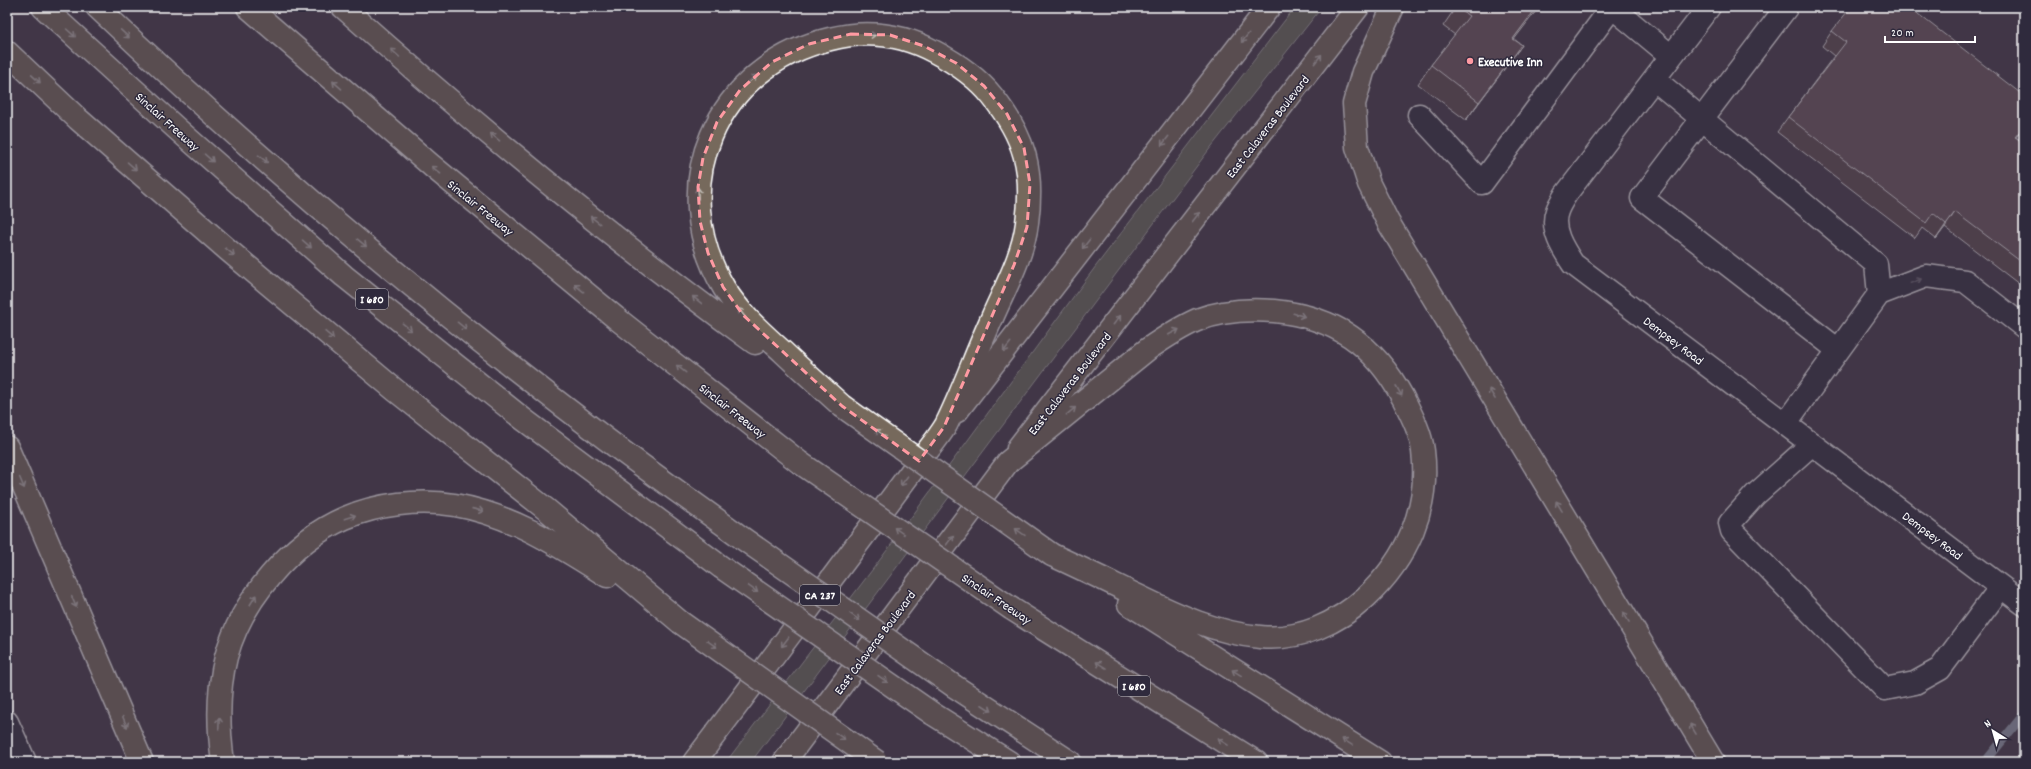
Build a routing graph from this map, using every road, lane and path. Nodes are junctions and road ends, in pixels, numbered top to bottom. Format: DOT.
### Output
graph roads {
  1 [pos="43,7"];
  2 [pos="97,7"];
  3 [pos="248,7"];
  4 [pos="344,7"];
  5 [pos="1269,7"];
  6 [pos="1358,7"];
  7 [pos="1393,7"];
  8 [pos="1612,7"];
  9 [pos="1709,7"];
  10 [pos="1784,7"];
  11 [pos="7,52"];
  12 [pos="1671,56"];
  13 [pos="1654,79"];
  14 [pos="1419,115"];
  15 [pos="1701,118"];
  16 [pos="1879,294"];
  17 [pos="2024,327"];
  18 [pos="1838,350"];
  19 [pos="842,406"];
  20 [pos="1785,424"];
  21 [pos="944,427"];
  22 [pos="1812,444"];
  23 [pos="7,447"];
  24 [pos="1008,462"];
  25 [pos="1052,555"];
  26 [pos="2001,587"];
  27 [pos="2024,604"];
  28 [pos="680,622"];
  29 [pos="746,694"];
  30 [pos="7,722"];
  31 [pos="804,735"];
  32 [pos="25,762"];
  33 [pos="142,762"];
  34 [pos="224,762"];
  35 [pos="678,762"];
  36 [pos="694,762"];
  37 [pos="784,762"];
  38 [pos="791,762"];
  39 [pos="877,762"];
  40 [pos="1009,762"];
  41 [pos="1070,762"];
  42 [pos="1256,762"];
  43 [pos="1380,762"];
  44 [pos="1713,762"];
  1 -- 40 [label="main road, Sinclair Freeway / I 680, one-way, bridge"];
  2 -- 41 [label="main road, I 680, one-way, bridge"];
  42 -- 3 [label="main road, Sinclair Freeway / I 680, one-way, bridge"];
  19 -- 4 [label="main road, one-way"];
  5 -- 21 [label="main road, one-way"];
  24 -- 6 [label="main road, East Calaveras Boulevard, one-way"];
  44 -- 7 [label="main road, one-way"];
  8 -- 12 [label="street"];
  8 -- 14 [label="street"];
  9 -- 12 [label="street, Dempsey Road"];
  10 -- 15 [label="street"];
  11 -- 28 [label="main road, one-way"];
  12 -- 13 [label="street, Dempsey Road"];
  13 -- 15 [label="street"];
  13 -- 20 [label="street, Dempsey Road"];
  15 -- 16 [label="street"];
  15 -- 18 [label="street"];
  16 -- 17 [label="street, one-way"];
  16 -- 18 [label="street"];
  18 -- 20 [label="street"];
  19 -- 21 [label="main road, one-way"];
  25 -- 19 [label="main road, one-way, bridge"];
  20 -- 22 [label="street, Dempsey Road"];
  21 -- 29 [label="main road, CA 237, one-way"];
  22 -- 26 [label="street, Dempsey Road"];
  22 -- 26 [label="street"];
  23 -- 33 [label="main road, one-way"];
  24 -- 25 [label="main road, one-way"];
  31 -- 24 [label="main road, East Calaveras Boulevard, one-way"];
  43 -- 25 [label="main road, one-way"];
  26 -- 27 [label="street, Dempsey Road"];
  34 -- 28 [label="main road, one-way"];
  28 -- 39 [label="main road, one-way, bridge"];
  29 -- 35 [label="main road"];
  29 -- 36 [label="main road, CA 237"];
  30 -- 32 [label="street"];
  31 -- 37 [label="main road, East Calaveras Boulevard"];
  31 -- 38 [label="main road"];
}
